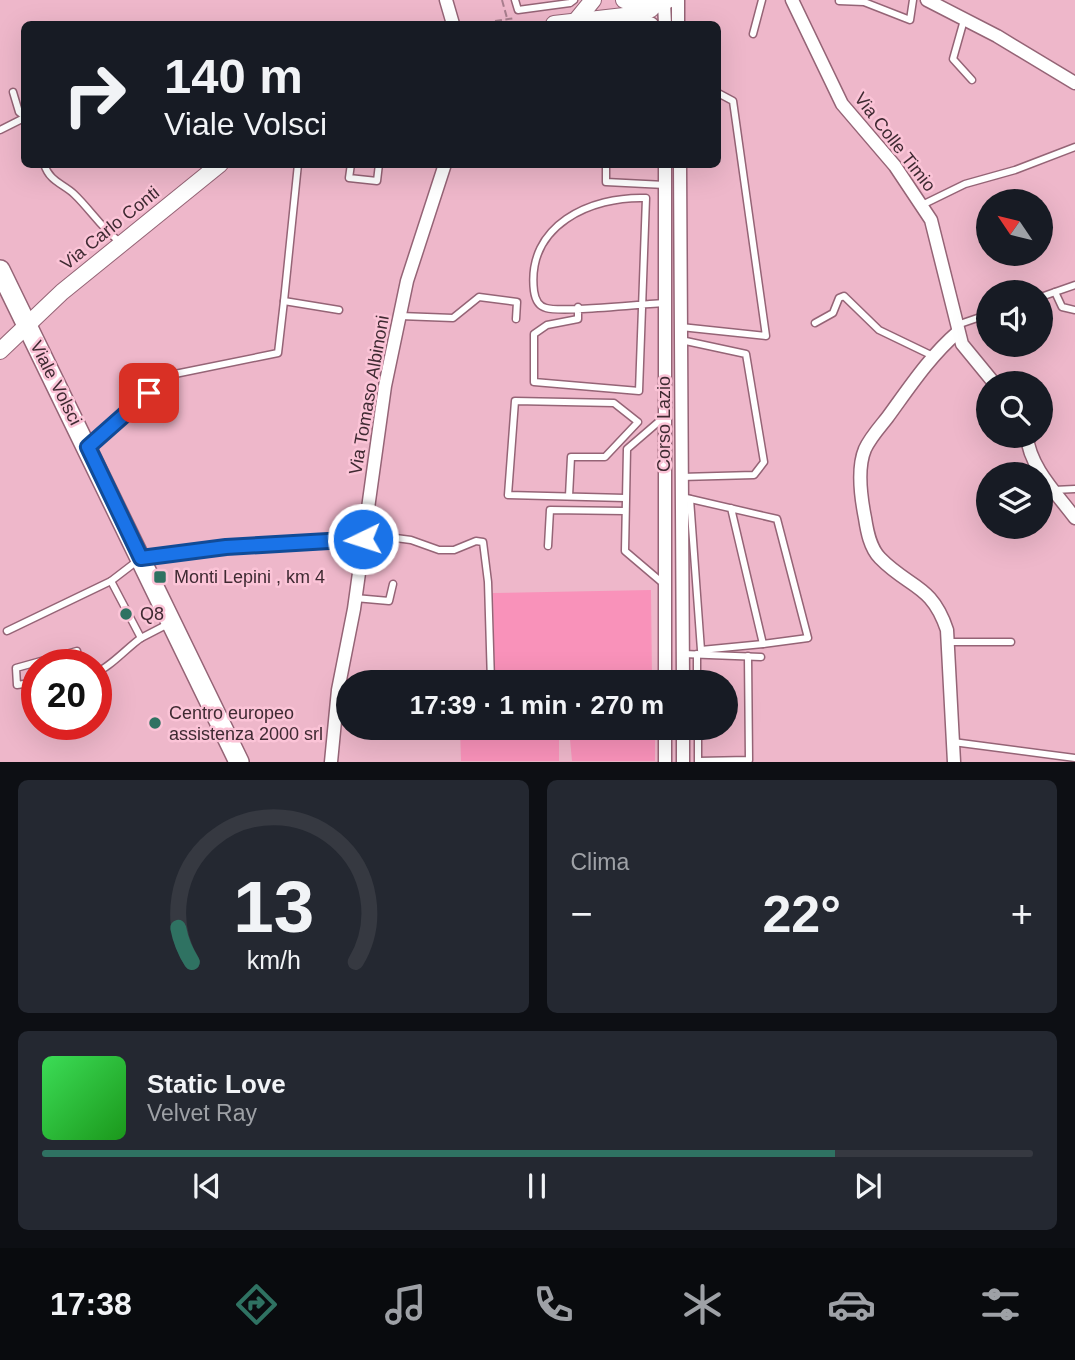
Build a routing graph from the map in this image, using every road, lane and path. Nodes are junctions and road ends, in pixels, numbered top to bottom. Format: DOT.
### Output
graph roads {
  1 [pos="446,0"];
  2 [pos="502,0"];
  3 [pos="515,0"];
  4 [pos="574,0"];
  5 [pos="593,0"];
  6 [pos="599,0"];
  7 [pos="613,0"];
  8 [pos="624,0"];
  9 [pos="762,0"];
  10 [pos="792,0"];
  11 [pos="913,0"];
  12 [pos="927,0"];
  13 [pos="839,1"];
  14 [pos="663,7"];
  15 [pos="608,19"];
  16 [pos="964,19"];
  17 [pos="452,21"];
  18 [pos="495,21"];
  19 [pos="576,21"];
  20 [pos="586,21"];
  21 [pos="675,21"];
  22 [pos="753,34"];
  23 [pos="972,80"];
  24 [pos="1075,83"];
  25 [pos="13,92"];
  26 [pos="721,95"];
  27 [pos="21,114"];
  28 [pos="21,119"];
  29 [pos="0,130"];
  30 [pos="1075,147"];
  31 [pos="46,168"];
  32 [pos="215,168"];
  33 [pos="298,168"];
  34 [pos="350,168"];
  35 [pos="379,168"];
  36 [pos="444,168"];
  37 [pos="606,168"];
  38 [pos="665,168"];
  39 [pos="680,168"];
  40 [pos="665,185"];
  41 [pos="922,205"];
  42 [pos="121,243"];
  43 [pos="0,270"];
  44 [pos="1075,285"];
  45 [pos="1055,292"];
  46 [pos="284,301"];
  47 [pos="665,303"];
  48 [pos="642,304"];
  49 [pos="578,307"];
  50 [pos="339,310"];
  51 [pos="1075,310"];
  52 [pos="400,316"];
  53 [pos="516,320"];
  54 [pos="976,320"];
  55 [pos="815,323"];
  56 [pos="26,324"];
  57 [pos="956,328"];
  58 [pos="681,334"];
  59 [pos="0,351"];
  60 [pos="933,356"];
  61 [pos="984,371"];
  62 [pos="665,417"];
  63 [pos="88,447"];
  64 [pos="1029,448"];
  65 [pos="681,477"];
  66 [pos="1075,489"];
  67 [pos="1055,490"];
  68 [pos="569,496"];
  69 [pos="625,498"];
  70 [pos="686,498"];
  71 [pos="731,508"];
  72 [pos="625,511"];
  73 [pos="1075,518"];
  74 [pos="364,537"];
  75 [pos="548,546"];
  76 [pos="141,558"];
  77 [pos="111,581"];
  78 [pos="393,584"];
  79 [pos="665,585"];
  80 [pos="355,598"];
  81 [pos="172,622"];
  82 [pos="7,631"];
  83 [pos="141,638"];
  84 [pos="947,642"];
  85 [pos="1011,642"];
  86 [pos="763,644"];
  87 [pos="682,654"];
  88 [pos="697,654"];
  89 [pos="748,656"];
  90 [pos="761,657"];
  91 [pos="112,662"];
  92 [pos="21,667"];
  93 [pos="490,670"];
  94 [pos="665,670"];
  95 [pos="683,670"];
  96 [pos="697,670"];
  97 [pos="21,684"];
  98 [pos="665,740"];
  99 [pos="683,740"];
  100 [pos="698,740"];
  101 [pos="953,742"];
  102 [pos="1075,758"];
  103 [pos="239,761"];
  104 [pos="331,761"];
  105 [pos="665,761"];
  106 [pos="683,761"];
  107 [pos="954,761"];
  1 -- 17 [label="street"];
  2 -- 18 [label="path"];
  3 -- 4 [label="lane"];
  5 -- 19 [label="street"];
  6 -- 15 [label="street"];
  7 -- 15 [label="street"];
  8 -- 14 [label="street"];
  9 -- 22 [label="lane"];
  10 -- 41 [label="street, Via Colle Timio"];
  11 -- 13 [label="lane"];
  12 -- 16 [label="street"];
  14 -- 15 [label="street"];
  14 -- 21 [label="street"];
  15 -- 20 [label="street"];
  16 -- 23 [label="lane"];
  16 -- 24 [label="street"];
  25 -- 27 [label="lane"];
  26 -- 58 [label="lane"];
  28 -- 29 [label="lane"];
  30 -- 41 [label="lane"];
  31 -- 42 [label="lane"];
  32 -- 42 [label="street, Via Carlo Conti"];
  33 -- 46 [label="lane"];
  34 -- 35 [label="lane"];
  36 -- 52 [label="street, Via Tomaso Albinoni"];
  37 -- 40 [label="lane"];
  38 -- 40 [label="street, Corso Lazio"];
  39 -- 58 [label="street, Corso Lazio"];
  40 -- 47 [label="street, Corso Lazio"];
  41 -- 57 [label="street, Via Colle Timio"];
  42 -- 56 [label="street, Via Carlo Conti"];
  43 -- 56 [label="main road, Viale Volsci"];
  44 -- 45 [label="lane"];
  45 -- 51 [label="lane"];
  46 -- 50 [label="lane"];
  46 -- 63 [label="lane"];
  47 -- 48 [label="lane"];
  47 -- 62 [label="street, Corso Lazio"];
  48 -- 49 [label="lane"];
  48 -- 49 [label="lane"];
  48 -- 49 [label="lane"];
  52 -- 53 [label="lane"];
  52 -- 74 [label="street, Via Tomaso Albinoni"];
  54 -- 57 [label="lane"];
  55 -- 60 [label="lane"];
  56 -- 59 [label="street, Via Carlo Conti"];
  56 -- 63 [label="main road, Viale Volsci"];
  57 -- 60 [label="street"];
  57 -- 61 [label="street, Via Colle Timio"];
  58 -- 65 [label="street, Corso Lazio"];
  58 -- 65 [label="lane"];
  60 -- 84 [label="street"];
  62 -- 69 [label="lane"];
  62 -- 79 [label="street, Corso Lazio"];
  63 -- 76 [label="main road, Viale Volsci"];
  64 -- 67 [label="street"];
  65 -- 70 [label="street, Corso Lazio"];
  66 -- 67 [label="lane"];
  67 -- 73 [label="street"];
  68 -- 68 [label="lane"];
  68 -- 69 [label="lane"];
  69 -- 72 [label="lane"];
  70 -- 71 [label="lane"];
  70 -- 86 [label="lane"];
  70 -- 87 [label="street, Corso Lazio"];
  71 -- 86 [label="lane"];
  71 -- 86 [label="lane"];
  72 -- 75 [label="lane"];
  72 -- 79 [label="lane"];
  74 -- 76 [label="lane"];
  74 -- 80 [label="street, Via Tomaso Albinoni"];
  74 -- 93 [label="lane"];
  76 -- 77 [label="lane"];
  76 -- 81 [label="main road, Viale Volsci"];
  77 -- 82 [label="lane"];
  77 -- 83 [label="lane"];
  78 -- 80 [label="lane"];
  79 -- 94 [label="street, Corso Lazio"];
  80 -- 104 [label="street, Via Tomaso Albinoni"];
  81 -- 83 [label="lane"];
  81 -- 103 [label="main road, Viale Volsci"];
  83 -- 91 [label="lane"];
  84 -- 85 [label="lane"];
  84 -- 101 [label="street"];
  87 -- 88 [label="lane"];
  87 -- 95 [label="street, Corso Lazio"];
  88 -- 89 [label="lane"];
  88 -- 96 [label="lane"];
  89 -- 90 [label="lane"];
  89 -- 100 [label="lane"];
  92 -- 97 [label="lane"];
  98 -- 105 [label="street"];
  99 -- 106 [label="street"];
  101 -- 102 [label="lane"];
  101 -- 107 [label="street"];
}
